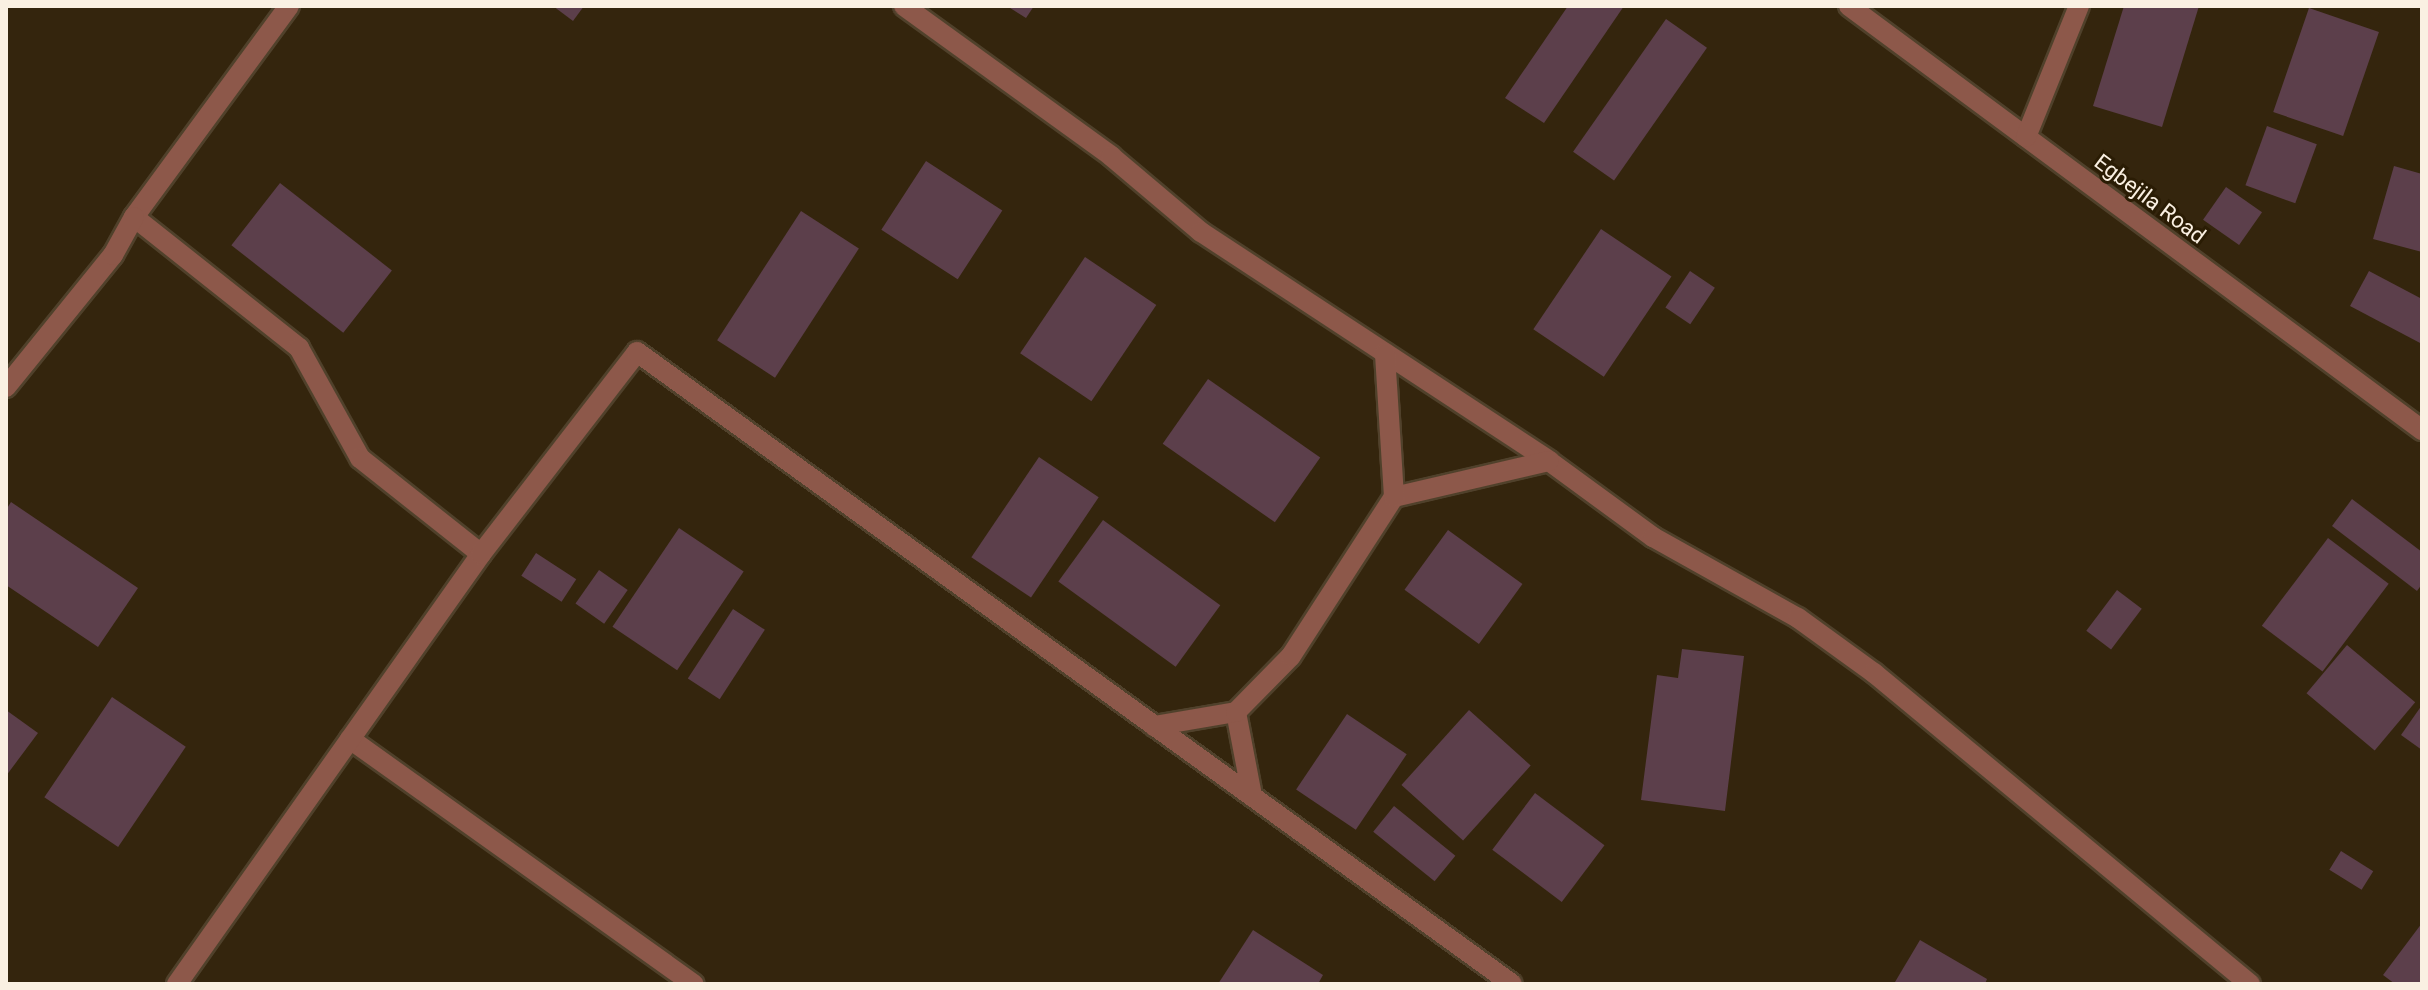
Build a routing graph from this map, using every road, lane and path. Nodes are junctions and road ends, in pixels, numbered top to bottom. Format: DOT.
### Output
graph roads {
  1 [pos="289,6"];
  2 [pos="904,6"];
  3 [pos="1849,6"];
  4 [pos="2079,6"];
  5 [pos="2026,137"];
  6 [pos="134,217"];
  7 [pos="1385,353"];
  8 [pos="6,387"];
  9 [pos="2422,430"];
  10 [pos="1549,461"];
  11 [pos="1394,497"];
  12 [pos="481,554"];
  13 [pos="1236,712"];
  14 [pos="1154,726"];
  15 [pos="350,739"];
  16 [pos="1252,796"];
  17 [pos="177,984"];
  18 [pos="693,984"];
  19 [pos="1512,984"];
  20 [pos="2250,984"];
  1 -- 6 [label="street"];
  2 -- 7 [label="street"];
  3 -- 5 [label="street, Egbejila Road"];
  4 -- 5 [label="street"];
  5 -- 9 [label="street, Egbejila Road"];
  6 -- 8 [label="street"];
  6 -- 12 [label="street"];
  7 -- 10 [label="street"];
  7 -- 11 [label="street"];
  10 -- 11 [label="street"];
  10 -- 20 [label="street"];
  11 -- 13 [label="street"];
  12 -- 14 [label="street"];
  12 -- 15 [label="street"];
  13 -- 14 [label="street"];
  13 -- 16 [label="street"];
  14 -- 16 [label="street"];
  15 -- 17 [label="street"];
  15 -- 18 [label="street"];
  16 -- 19 [label="street"];
}
